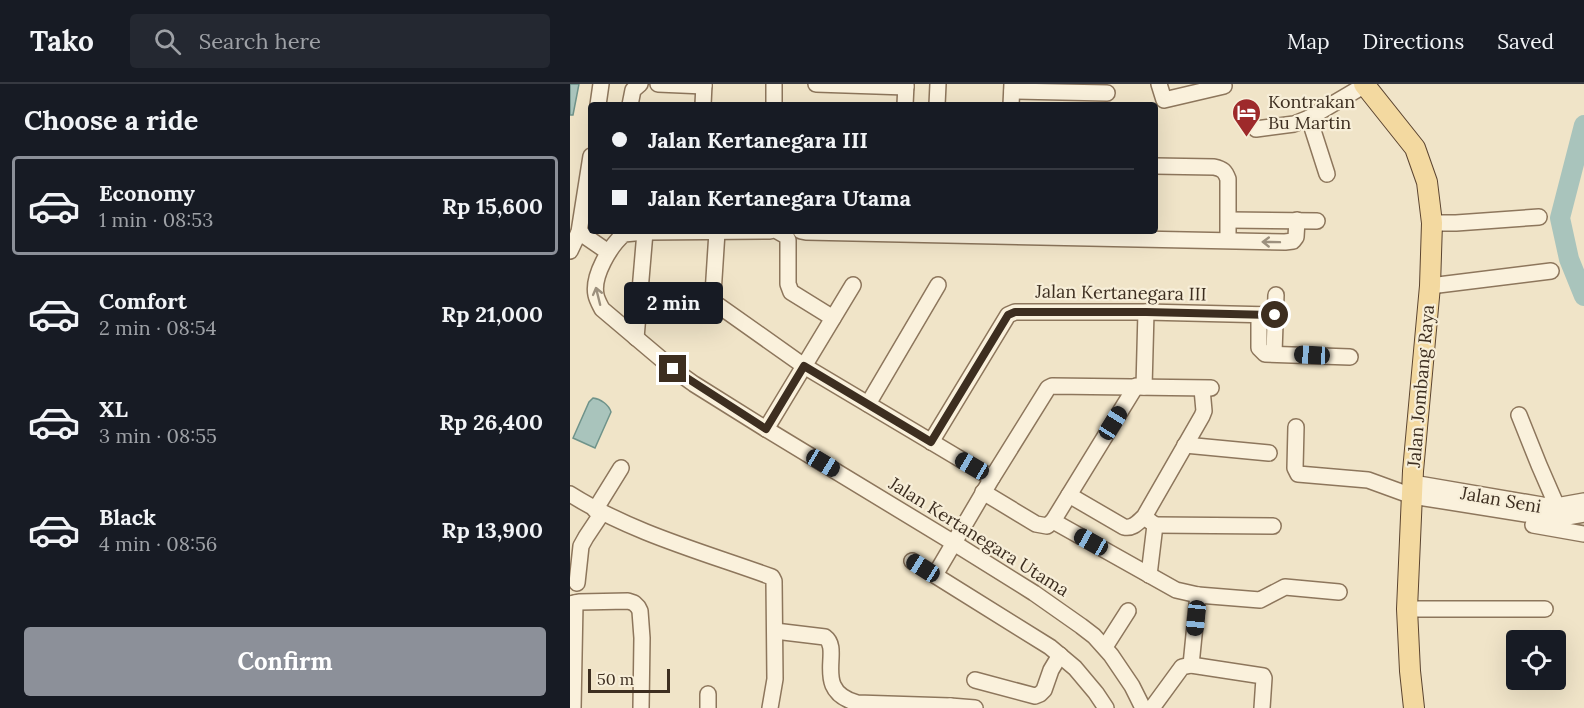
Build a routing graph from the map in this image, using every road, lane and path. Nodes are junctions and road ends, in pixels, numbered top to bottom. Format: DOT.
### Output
graph roads {
  1 [pos="601,84"];
  2 [pos="640,84"];
  3 [pos="658,84"];
  4 [pos="774,84"];
  5 [pos="816,84"];
  6 [pos="938,84"];
  7 [pos="1160,84"];
  8 [pos="704,85"];
  9 [pos="1364,85"];
  10 [pos="906,86"];
  11 [pos="1224,86"];
  12 [pos="1012,93"];
  13 [pos="1107,93"];
  14 [pos="598,102"];
  15 [pos="631,102"];
  16 [pos="703,102"];
  17 [pos="774,102"];
  18 [pos="905,102"];
  19 [pos="938,102"];
  20 [pos="1309,118"];
  21 [pos="1256,129"];
  22 [pos="1158,166"];
  23 [pos="588,172"];
  24 [pos="1327,174"];
  25 [pos="1539,217"];
  26 [pos="1229,220"];
  27 [pos="1297,220"];
  28 [pos="1317,221"];
  29 [pos="1432,223"];
  30 [pos="624,234"];
  31 [pos="645,234"];
  32 [pos="717,234"];
  33 [pos="782,234"];
  34 [pos="1011,234"];
  35 [pos="1228,240"];
  36 [pos="575,241"];
  37 [pos="606,256"];
  38 [pos="1551,271"];
  39 [pos="853,285"];
  40 [pos="938,285"];
  41 [pos="1430,285"];
  42 [pos="1276,295"];
  43 [pos="1146,312"];
  44 [pos="1267,315"];
  45 [pos="833,318"];
  46 [pos="636,338"];
  47 [pos="1350,357"];
  48 [pos="804,366"];
  49 [pos="1140,387"];
  50 [pos="868,404"];
  51 [pos="1519,415"];
  52 [pos="1296,427"];
  53 [pos="766,429"];
  54 [pos="931,442"];
  55 [pos="1185,444"];
  56 [pos="1269,453"];
  57 [pos="621,468"];
  58 [pos="992,478"];
  59 [pos="983,492"];
  60 [pos="570,494"];
  61 [pos="1069,495"];
  62 [pos="1412,495"];
  63 [pos="1584,501"];
  64 [pos="598,511"];
  65 [pos="1560,512"];
  66 [pos="1584,514"];
  67 [pos="1053,521"];
  68 [pos="1149,521"];
  69 [pos="1273,526"];
  70 [pos="1584,534"];
  71 [pos="954,543"];
  72 [pos="912,561"];
  73 [pos="935,575"];
  74 [pos="1149,575"];
  75 [pos="577,583"];
  76 [pos="1339,592"];
  77 [pos="1198,595"];
  78 [pos="573,603"];
  79 [pos="1407,609"];
  80 [pos="1545,609"];
  81 [pos="1128,611"];
  82 [pos="775,631"];
  83 [pos="1105,647"];
  84 [pos="1060,655"];
  85 [pos="1191,665"];
  86 [pos="975,680"];
  87 [pos="951,707"];
  88 [pos="573,708"];
  89 [pos="641,708"];
  90 [pos="770,708"];
  91 [pos="975,708"];
  92 [pos="1106,708"];
  93 [pos="1143,708"];
  94 [pos="1152,708"];
  95 [pos="1262,708"];
  96 [pos="1414,708"];
  1 -- 14 [label="street"];
  2 -- 15 [label="street"];
  3 -- 8 [label="street"];
  4 -- 17 [label="street"];
  5 -- 10 [label="street"];
  6 -- 19 [label="street"];
  7 -- 11 [label="street"];
  8 -- 16 [label="street"];
  9 -- 20 [label="street"];
  9 -- 29 [label="main road, Jalan Jombang Raya"];
  10 -- 18 [label="street"];
  12 -- 13 [label="street"];
  20 -- 21 [label="street"];
  20 -- 24 [label="street"];
  22 -- 26 [label="street"];
  23 -- 36 [label="street"];
  25 -- 29 [label="street"];
  26 -- 27 [label="street"];
  26 -- 35 [label="street"];
  27 -- 28 [label="street"];
  27 -- 35 [label="street, one-way"];
  29 -- 41 [label="main road, Jalan Jombang Raya"];
  30 -- 37 [label="street"];
  31 -- 46 [label="street"];
  32 -- 48 [label="street"];
  33 -- 45 [label="street"];
  34 -- 35 [label="street"];
  36 -- 37 [label="street"];
  46 -- 37 [label="street, Jalan Kertanegara Utama, one-way"];
  38 -- 41 [label="street"];
  39 -- 45 [label="street"];
  40 -- 50 [label="street"];
  41 -- 62 [label="main road, Jalan Jombang Raya"];
  42 -- 44 [label="street"];
  43 -- 44 [label="street, Jalan Kertanegara III"];
  43 -- 49 [label="street"];
  43 -- 54 [label="street, Jalan Kertanegara III"];
  44 -- 47 [label="street"];
  45 -- 48 [label="street"];
  46 -- 53 [label="street, Jalan Kertanegara Utama"];
  48 -- 50 [label="street"];
  48 -- 53 [label="street"];
  49 -- 55 [label="street"];
  49 -- 58 [label="street"];
  49 -- 61 [label="street"];
  50 -- 54 [label="street"];
  51 -- 65 [label="street"];
  52 -- 62 [label="street"];
  53 -- 71 [label="street, Jalan Kertanegara Utama"];
  54 -- 58 [label="street"];
  55 -- 56 [label="street"];
  55 -- 68 [label="street"];
  57 -- 64 [label="street"];
  58 -- 59 [label="street"];
  59 -- 67 [label="street"];
  59 -- 71 [label="street"];
  60 -- 64 [label="street"];
  61 -- 67 [label="street"];
  61 -- 68 [label="street"];
  62 -- 65 [label="street"];
  62 -- 70 [label="street, Jalan Seni"];
  62 -- 79 [label="main road, Jalan Jombang Raya"];
  63 -- 65 [label="street"];
  64 -- 75 [label="street"];
  64 -- 82 [label="street"];
  65 -- 66 [label="street"];
  67 -- 74 [label="street"];
  68 -- 69 [label="street"];
  68 -- 74 [label="street"];
  71 -- 73 [label="street"];
  71 -- 83 [label="street, Jalan Kertanegara Utama"];
  72 -- 73 [label="street"];
  73 -- 84 [label="street"];
  74 -- 77 [label="street"];
  76 -- 77 [label="street"];
  77 -- 85 [label="street"];
  78 -- 88 [label="street"];
  78 -- 89 [label="street"];
  79 -- 80 [label="street"];
  79 -- 96 [label="main road, Jalan Jombang Raya"];
  81 -- 83 [label="street"];
  82 -- 87 [label="street"];
  82 -- 90 [label="street"];
  83 -- 93 [label="street, Jalan Kertanegara Utama"];
  84 -- 86 [label="street"];
  84 -- 92 [label="street"];
  85 -- 94 [label="street"];
  85 -- 95 [label="street"];
  87 -- 91 [label="street"];
}
